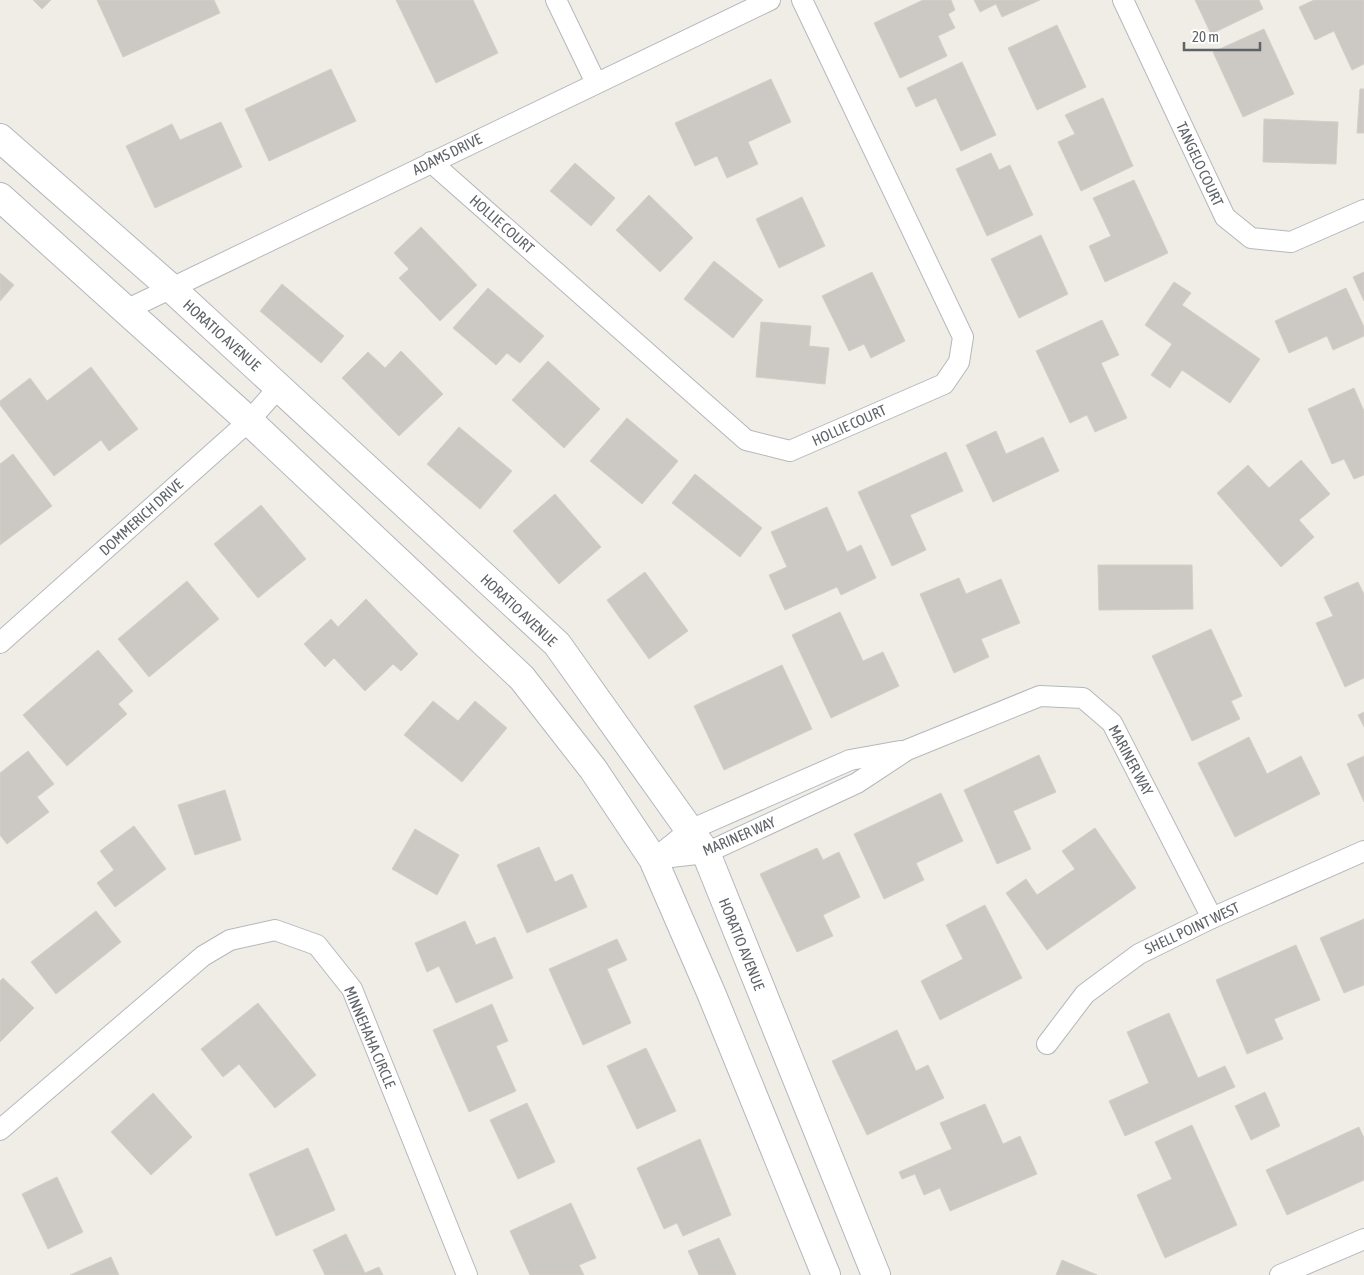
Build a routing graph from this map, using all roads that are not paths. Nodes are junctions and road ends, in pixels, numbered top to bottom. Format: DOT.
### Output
graph roads {
  1 [pos="556,0"];
  2 [pos="770,0"];
  3 [pos="802,0"];
  4 [pos="1123,0"];
  5 [pos="596,83"];
  6 [pos="0,138"];
  7 [pos="431,162"];
  8 [pos="0,197"];
  9 [pos="1364,210"];
  10 [pos="171,288"];
  11 [pos="126,310"];
  12 [pos="279,387"];
  13 [pos="249,421"];
  14 [pos="0,643"];
  15 [pos="906,750"];
  16 [pos="690,830"];
  17 [pos="1364,851"];
  18 [pos="706,853"];
  19 [pos="653,860"];
  20 [pos="1212,918"];
  21 [pos="1047,1044"];
  22 [pos="0,1130"];
  23 [pos="1364,1239"];
  24 [pos="467,1275"];
  25 [pos="826,1275"];
  26 [pos="876,1275"];
  27 [pos="1280,1275"];
  1 -- 5 [label="street"];
  2 -- 5 [label="street, ADAMS DRIVE"];
  3 -- 7 [label="street, HOLLIE COURT"];
  4 -- 9 [label="street, TANGELO COURT"];
  5 -- 7 [label="street, ADAMS DRIVE"];
  6 -- 10 [label="main road, HORATIO AVENUE"];
  7 -- 10 [label="street, ADAMS DRIVE"];
  8 -- 11 [label="main road"];
  10 -- 11 [label="street, ADAMS DRIVE"];
  10 -- 12 [label="main road, HORATIO AVENUE"];
  11 -- 13 [label="main road"];
  12 -- 13 [label="street, DOMMERICH DRIVE"];
  12 -- 16 [label="main road, HORATIO AVENUE"];
  13 -- 14 [label="street, DOMMERICH DRIVE"];
  13 -- 19 [label="main road"];
  15 -- 16 [label="street, MARINER WAY"];
  15 -- 18 [label="street, MARINER WAY"];
  15 -- 20 [label="street, MARINER WAY"];
  16 -- 18 [label="main road, HORATIO AVENUE"];
  16 -- 19 [label="street, MARINER WAY"];
  17 -- 20 [label="street, SHELL POINT WEST"];
  18 -- 19 [label="street, MARINER WAY"];
  18 -- 26 [label="main road, HORATIO AVENUE"];
  19 -- 25 [label="main road"];
  20 -- 21 [label="street, SHELL POINT WEST"];
  22 -- 24 [label="street, MINNEHAHA CIRCLE"];
  23 -- 27 [label="street"];
}
